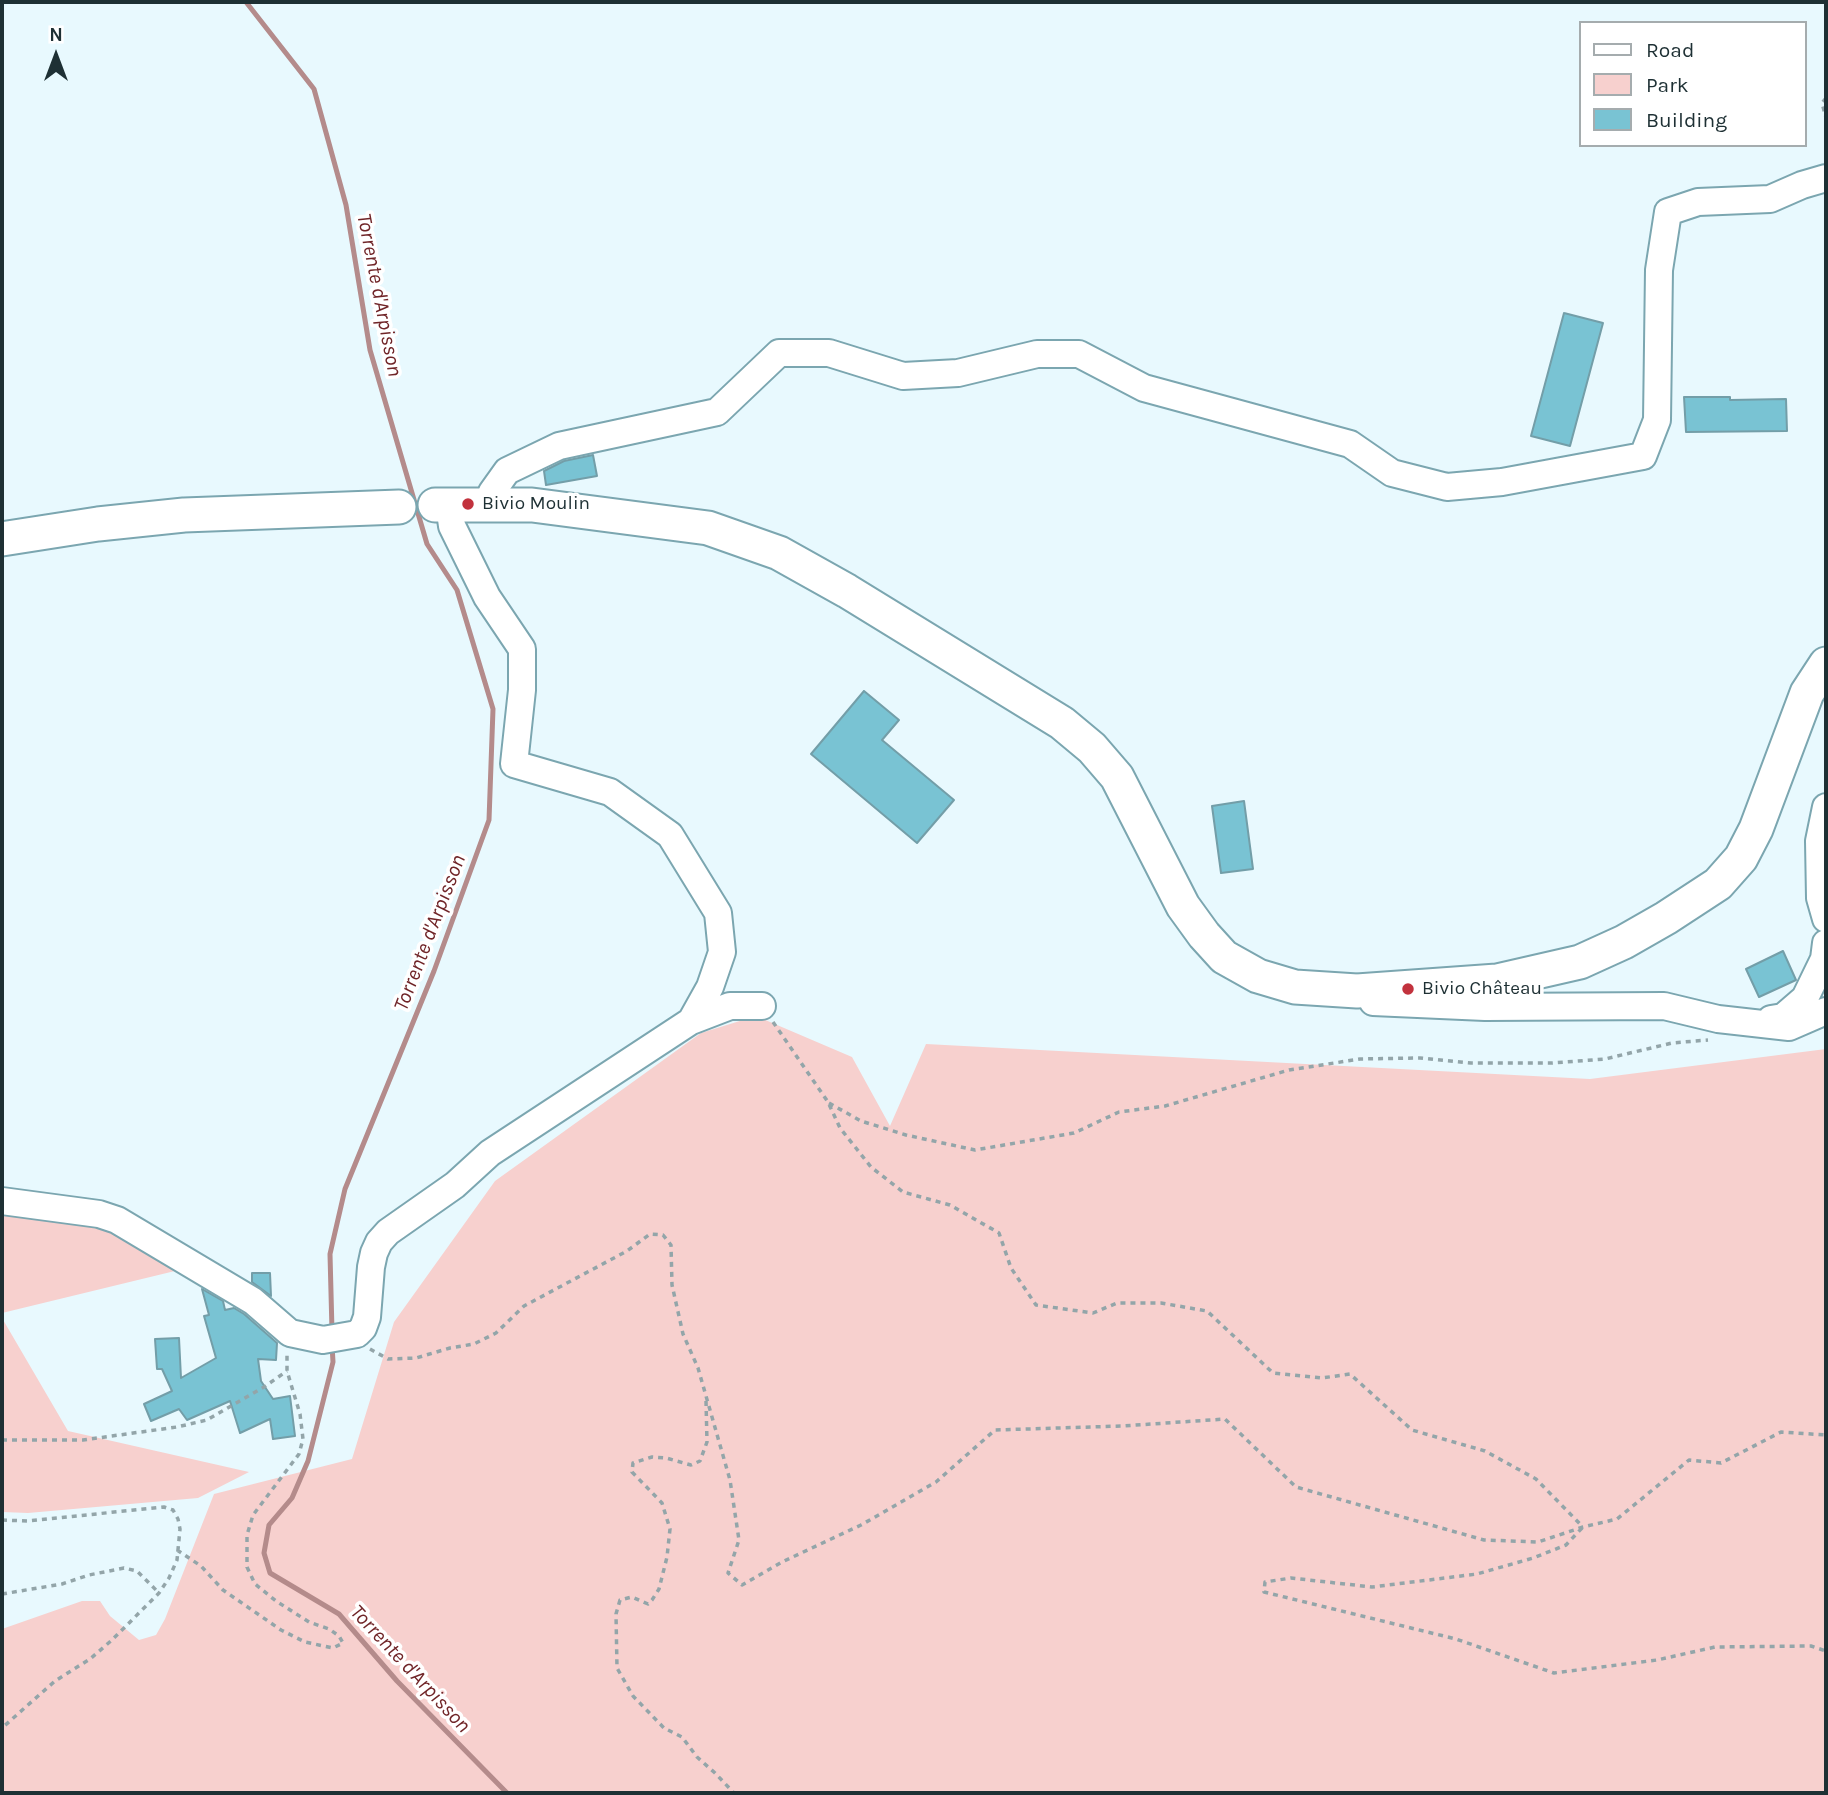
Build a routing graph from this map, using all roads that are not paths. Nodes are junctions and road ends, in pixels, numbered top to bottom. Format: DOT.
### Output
graph roads {
  1 [pos="1826,178"];
  2 [pos="487,504"];
  3 [pos="442,505"];
  4 [pos="400,507"];
  5 [pos="2,539"];
  6 [pos="1826,664"];
  7 [pos="1826,807"];
  8 [pos="1826,919"];
  9 [pos="1826,943"];
  10 [pos="1357,990"];
  11 [pos="762,1006"];
  12 [pos="1826,1011"];
  13 [pos="691,1021"];
  14 [pos="1752,1023"];
  15 [pos="2,1201"];
  1 -- 2 [label="street"];
  2 -- 3 [label="main road"];
  2 -- 10 [label="main road"];
  3 -- 4 [label="street"];
  3 -- 13 [label="street"];
  4 -- 5 [label="main road"];
  6 -- 10 [label="main road"];
  7 -- 8 [label="street"];
  9 -- 14 [label="street"];
  10 -- 14 [label="street"];
  11 -- 13 [label="street"];
  12 -- 14 [label="street"];
  13 -- 15 [label="street"];
}
